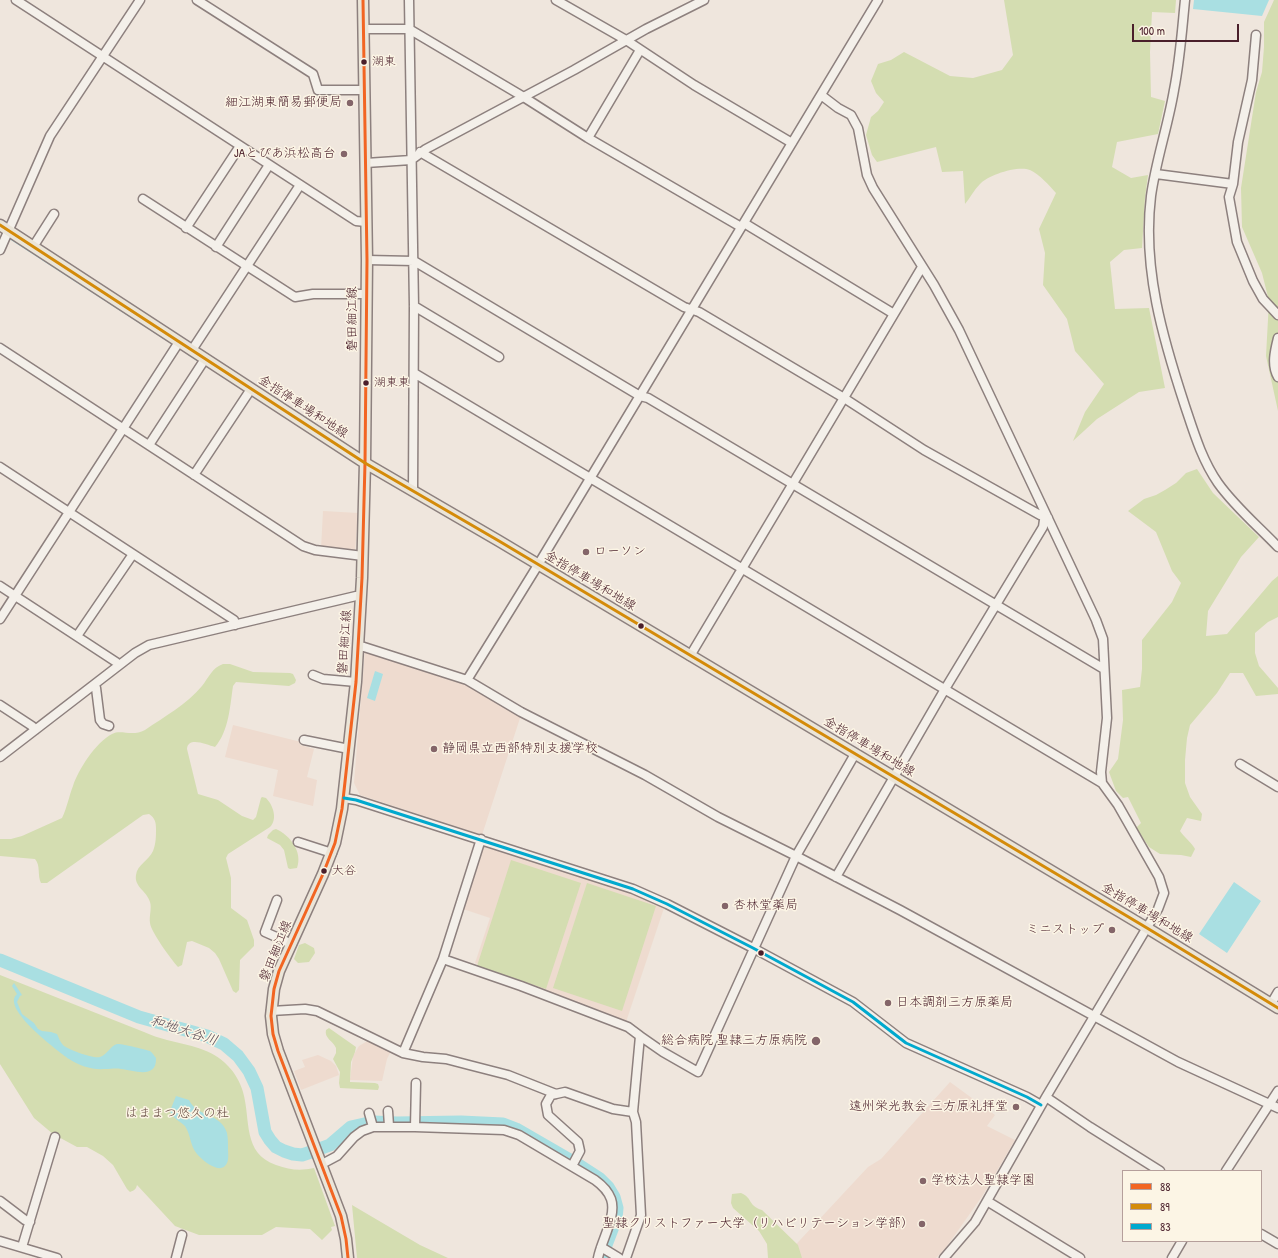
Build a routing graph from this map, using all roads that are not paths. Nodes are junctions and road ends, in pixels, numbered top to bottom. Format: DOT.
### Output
graph roads {
  1 [pos="16,0"];
  2 [pos="140,0"];
  3 [pos="197,0"];
  4 [pos="363,0"];
  5 [pos="409,0"];
  6 [pos="556,0"];
  7 [pos="704,0"];
  8 [pos="878,0"];
  9 [pos="1185,0"];
  10 [pos="364,29"];
  11 [pos="409,29"];
  12 [pos="1256,35"];
  13 [pos="626,40"];
  14 [pos="640,50"];
  15 [pos="103,56"];
  16 [pos="364,90"];
  17 [pos="821,95"];
  18 [pos="522,96"];
  19 [pos="588,138"];
  20 [pos="792,143"];
  21 [pos="240,146"];
  22 [pos="420,152"];
  23 [pos="411,160"];
  24 [pos="366,163"];
  25 [pos="269,165"];
  26 [pos="1156,174"];
  27 [pos="1233,184"];
  28 [pos="300,185"];
  29 [pos="143,199"];
  30 [pos="54,214"];
  31 [pos="366,222"];
  32 [pos="743,225"];
  33 [pos="4,228"];
  34 [pos="186,228"];
  35 [pos="33,247"];
  36 [pos="216,247"];
  37 [pos="0,250"];
  38 [pos="367,260"];
  39 [pos="414,260"];
  40 [pos="246,267"];
  41 [pos="922,267"];
  42 [pos="366,294"];
  43 [pos="414,306"];
  44 [pos="691,310"];
  45 [pos="894,314"];
  46 [pos="1278,314"];
  47 [pos="1278,338"];
  48 [pos="179,342"];
  49 [pos="0,348"];
  50 [pos="192,350"];
  51 [pos="499,357"];
  52 [pos="205,359"];
  53 [pos="414,373"];
  54 [pos="1278,376"];
  55 [pos="251,389"];
  56 [pos="640,396"];
  57 [pos="844,398"];
  58 [pos="123,429"];
  59 [pos="149,446"];
  60 [pos="365,463"];
  61 [pos="0,467"];
  62 [pos="194,475"];
  63 [pos="590,478"];
  64 [pos="792,484"];
  65 [pos="412,491"];
  66 [pos="69,512"];
  67 [pos="1048,518"];
  68 [pos="1278,547"];
  69 [pos="133,554"];
  70 [pos="363,556"];
  71 [pos="538,565"];
  72 [pos="742,569"];
  73 [pos="0,586"];
  74 [pos="15,596"];
  75 [pos="361,597"];
  76 [pos="996,605"];
  77 [pos="0,619"];
  78 [pos="235,624"];
  79 [pos="77,636"];
  80 [pos="358,646"];
  81 [pos="690,656"];
  82 [pos="119,665"];
  83 [pos="1104,669"];
  84 [pos="314,675"];
  85 [pos="467,680"];
  86 [pos="356,682"];
  87 [pos="94,685"];
  88 [pos="945,689"];
  89 [pos="0,705"];
  90 [pos="109,726"];
  91 [pos="35,730"];
  92 [pos="304,740"];
  93 [pos="349,749"];
  94 [pos="855,754"];
  95 [pos="0,757"];
  96 [pos="1240,764"];
  97 [pos="894,776"];
  98 [pos="1102,784"];
  99 [pos="1278,787"];
  100 [pos="344,798"];
  101 [pos="481,839"];
  102 [pos="298,842"];
  103 [pos="332,853"];
  104 [pos="796,856"];
  105 [pos="836,877"];
  106 [pos="277,900"];
  107 [pos="1147,928"];
  108 [pos="292,944"];
  109 [pos="754,948"];
  110 [pos="443,959"];
  111 [pos="1278,992"];
  112 [pos="1274,1006"];
  113 [pos="271,1011"];
  114 [pos="1095,1015"];
  115 [pos="640,1036"];
  116 [pos="403,1054"];
  117 [pos="416,1083"];
  118 [pos="1278,1091"];
  119 [pos="556,1094"];
  120 [pos="1046,1097"];
  121 [pos="1270,1104"];
  122 [pos="1042,1105"];
  123 [pos="1278,1108"];
  124 [pos="388,1111"];
  125 [pos="632,1112"];
  126 [pos="370,1113"];
  127 [pos="389,1126"];
  128 [pos="414,1126"];
  129 [pos="373,1127"];
  130 [pos="55,1137"];
  131 [pos="321,1161"];
  132 [pos="572,1165"];
  133 [pos="1158,1170"];
  134 [pos="1227,1170"];
  135 [pos="0,1201"];
  136 [pos="987,1201"];
  137 [pos="30,1222"];
  138 [pos="182,1235"];
  139 [pos="1262,1235"];
  140 [pos="0,1240"];
  141 [pos="1181,1242"];
  142 [pos="1278,1244"];
  143 [pos="22,1247"];
  144 [pos="601,1247"];
  145 [pos="57,1258"];
  146 [pos="176,1258"];
  147 [pos="348,1258"];
  148 [pos="598,1258"];
  149 [pos="619,1258"];
  150 [pos="626,1258"];
  151 [pos="944,1258"];
  152 [pos="1080,1258"];
  153 [pos="1172,1258"];
  1 -- 15 [label="street"];
  2 -- 15 [label="street"];
  3 -- 16 [label="street"];
  4 -- 10 [label="main road, 磐田細江線"];
  5 -- 11 [label="street"];
  6 -- 13 [label="street"];
  7 -- 13 [label="street"];
  8 -- 17 [label="street"];
  9 -- 26 [label="street"];
  10 -- 11 [label="street"];
  10 -- 16 [label="main road, 磐田細江線"];
  11 -- 18 [label="street"];
  11 -- 23 [label="street"];
  12 -- 27 [label="street"];
  13 -- 14 [label="street"];
  13 -- 18 [label="street"];
  14 -- 19 [label="street"];
  14 -- 20 [label="street"];
  15 -- 21 [label="street"];
  15 -- 33 [label="street"];
  16 -- 24 [label="main road, 磐田細江線"];
  17 -- 20 [label="street"];
  17 -- 41 [label="street"];
  18 -- 19 [label="street"];
  18 -- 22 [label="street"];
  19 -- 32 [label="street"];
  20 -- 32 [label="street"];
  21 -- 25 [label="street"];
  21 -- 34 [label="street"];
  22 -- 23 [label="street"];
  22 -- 44 [label="street"];
  23 -- 24 [label="street"];
  23 -- 39 [label="street"];
  24 -- 31 [label="main road, 磐田細江線"];
  25 -- 28 [label="street"];
  25 -- 36 [label="street"];
  26 -- 27 [label="street"];
  26 -- 68 [label="street"];
  27 -- 46 [label="street"];
  28 -- 31 [label="street"];
  28 -- 40 [label="street"];
  29 -- 34 [label="street"];
  30 -- 35 [label="street"];
  31 -- 38 [label="main road, 磐田細江線"];
  32 -- 44 [label="street"];
  32 -- 45 [label="street"];
  33 -- 35 [label="main road, 金指停車場和地線"];
  33 -- 37 [label="street"];
  34 -- 36 [label="street"];
  35 -- 48 [label="main road, 金指停車場和地線"];
  36 -- 40 [label="street"];
  38 -- 39 [label="street"];
  38 -- 42 [label="main road, 磐田細江線"];
  39 -- 43 [label="street"];
  39 -- 56 [label="street"];
  40 -- 42 [label="street"];
  40 -- 50 [label="street"];
  41 -- 45 [label="street"];
  41 -- 67 [label="street"];
  42 -- 60 [label="main road, 磐田細江線"];
  43 -- 51 [label="street"];
  43 -- 53 [label="street"];
  44 -- 56 [label="street"];
  44 -- 57 [label="street"];
  45 -- 57 [label="street"];
  47 -- 54 [label="street"];
  48 -- 50 [label="main road, 金指停車場和地線"];
  48 -- 58 [label="street"];
  49 -- 58 [label="street"];
  50 -- 52 [label="main road, 金指停車場和地線"];
  52 -- 55 [label="main road, 金指停車場和地線"];
  52 -- 59 [label="street"];
  53 -- 63 [label="street"];
  53 -- 65 [label="street"];
  55 -- 60 [label="main road, 金指停車場和地線"];
  55 -- 62 [label="street"];
  56 -- 63 [label="street"];
  56 -- 64 [label="street"];
  57 -- 64 [label="street"];
  57 -- 67 [label="street"];
  58 -- 59 [label="street"];
  58 -- 66 [label="street"];
  59 -- 62 [label="street"];
  60 -- 65 [label="main road, 金指停車場和地線"];
  60 -- 70 [label="main road, 磐田細江線"];
  61 -- 66 [label="street"];
  62 -- 70 [label="street"];
  63 -- 71 [label="street"];
  63 -- 72 [label="street"];
  64 -- 72 [label="street"];
  64 -- 76 [label="street"];
  65 -- 71 [label="main road, 金指停車場和地線"];
  66 -- 69 [label="street"];
  66 -- 74 [label="street"];
  67 -- 76 [label="street"];
  67 -- 83 [label="street"];
  69 -- 78 [label="street"];
  69 -- 79 [label="street"];
  70 -- 75 [label="main road, 磐田細江線"];
  71 -- 81 [label="main road, 金指停車場和地線"];
  71 -- 85 [label="street"];
  72 -- 81 [label="street"];
  72 -- 88 [label="street"];
  73 -- 74 [label="street"];
  74 -- 77 [label="street"];
  74 -- 79 [label="street"];
  75 -- 78 [label="street"];
  75 -- 80 [label="main road, 磐田細江線"];
  76 -- 83 [label="street"];
  76 -- 88 [label="street"];
  78 -- 82 [label="street"];
  79 -- 82 [label="street"];
  80 -- 85 [label="street"];
  80 -- 86 [label="main road, 磐田細江線"];
  81 -- 94 [label="main road, 金指停車場和地線"];
  82 -- 87 [label="street"];
  83 -- 98 [label="street"];
  84 -- 86 [label="street"];
  85 -- 104 [label="street"];
  86 -- 93 [label="main road, 磐田細江線"];
  87 -- 90 [label="street"];
  87 -- 91 [label="street"];
  88 -- 97 [label="street"];
  88 -- 98 [label="street"];
  89 -- 91 [label="street"];
  91 -- 95 [label="street"];
  92 -- 93 [label="street"];
  93 -- 100 [label="main road, 磐田細江線"];
  94 -- 97 [label="main road, 金指停車場和地線"];
  94 -- 104 [label="street"];
  96 -- 99 [label="street"];
  97 -- 105 [label="street"];
  97 -- 107 [label="main road, 金指停車場和地線"];
  98 -- 107 [label="street"];
  100 -- 101 [label="street"];
  100 -- 103 [label="main road, 磐田細江線"];
  101 -- 109 [label="street"];
  101 -- 110 [label="street"];
  102 -- 103 [label="street"];
  103 -- 108 [label="main road, 磐田細江線"];
  104 -- 105 [label="street"];
  104 -- 109 [label="street"];
  105 -- 114 [label="street"];
  106 -- 108 [label="street"];
  107 -- 112 [label="main road, 金指停車場和地線"];
  107 -- 114 [label="street"];
  108 -- 113 [label="main road, 磐田細江線"];
  109 -- 115 [label="street"];
  109 -- 122 [label="street"];
  110 -- 115 [label="street"];
  110 -- 116 [label="street"];
  111 -- 112 [label="street"];
  113 -- 116 [label="street"];
  113 -- 131 [label="main road, 磐田細江線"];
  114 -- 120 [label="street"];
  114 -- 121 [label="street"];
  115 -- 125 [label="street"];
  116 -- 119 [label="street"];
  117 -- 128 [label="street"];
  118 -- 121 [label="street"];
  119 -- 125 [label="street"];
  119 -- 132 [label="street"];
  120 -- 122 [label="street"];
  120 -- 133 [label="street"];
  121 -- 123 [label="street"];
  121 -- 134 [label="street"];
  122 -- 136 [label="street"];
  124 -- 127 [label="street"];
  125 -- 150 [label="street"];
  126 -- 129 [label="street"];
  127 -- 128 [label="street"];
  127 -- 129 [label="street"];
  128 -- 132 [label="street"];
  129 -- 131 [label="street"];
  130 -- 137 [label="street"];
  131 -- 147 [label="main road, 磐田細江線"];
  132 -- 144 [label="street"];
  135 -- 137 [label="street"];
  136 -- 151 [label="street"];
  136 -- 152 [label="street"];
  137 -- 143 [label="street"];
  138 -- 146 [label="street"];
  139 -- 142 [label="street"];
  140 -- 143 [label="street"];
  141 -- 153 [label="street"];
  143 -- 145 [label="street"];
  144 -- 148 [label="street"];
  144 -- 149 [label="street"];
}
